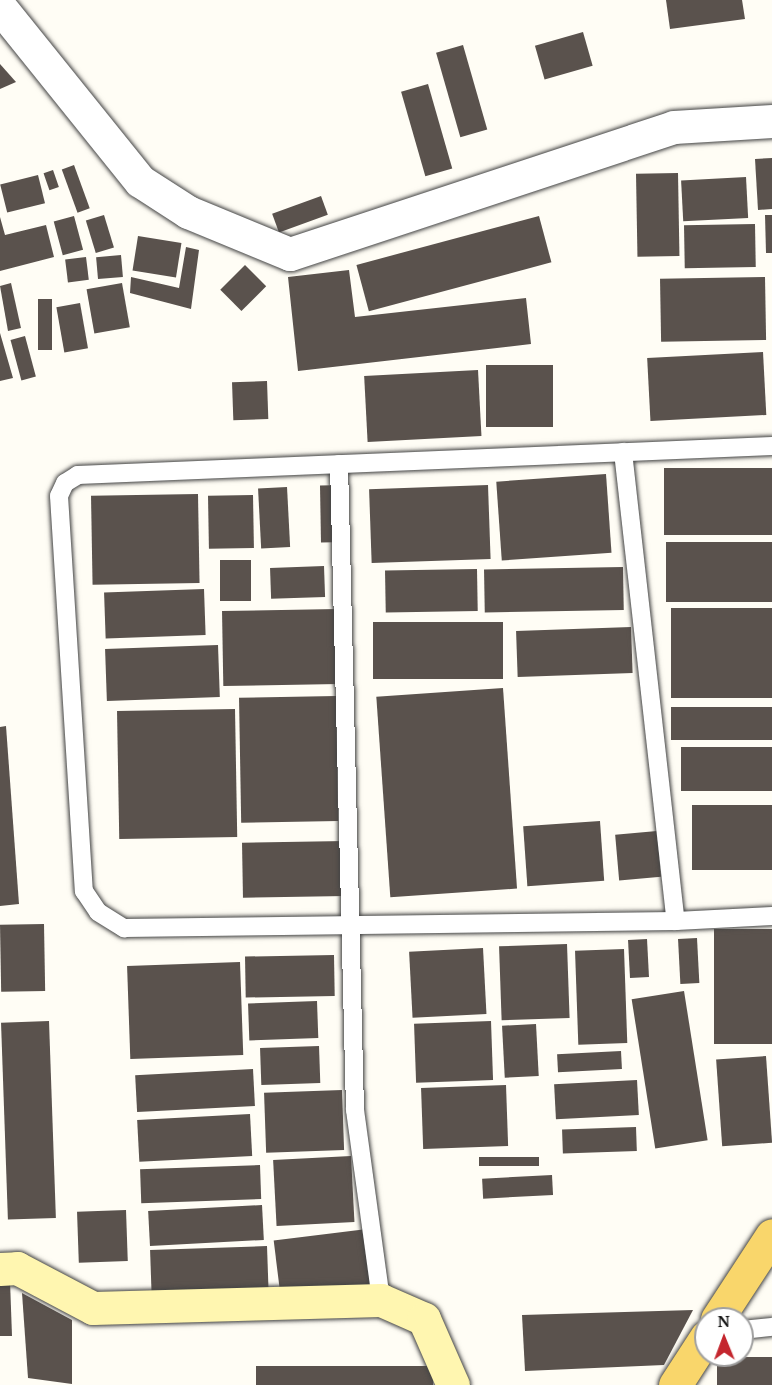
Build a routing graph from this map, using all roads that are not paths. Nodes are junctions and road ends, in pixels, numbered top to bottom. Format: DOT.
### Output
graph roads {
  1 [pos="0,7"];
  2 [pos="772,121"];
  3 [pos="772,446"];
  4 [pos="623,452"];
  5 [pos="339,464"];
  6 [pos="772,916"];
  7 [pos="675,921"];
  8 [pos="350,926"];
  9 [pos="772,1235"];
  10 [pos="0,1269"];
  11 [pos="381,1300"];
  12 [pos="725,1307"];
  13 [pos="772,1327"];
  14 [pos="754,1329"];
  15 [pos="694,1356"];
  16 [pos="453,1385"];
  17 [pos="675,1385"];
  1 -- 2 [label="street"];
  3 -- 4 [label="lane"];
  4 -- 5 [label="lane"];
  4 -- 7 [label="lane"];
  5 -- 8 [label="lane"];
  5 -- 8 [label="lane"];
  6 -- 7 [label="lane"];
  7 -- 8 [label="lane"];
  8 -- 11 [label="lane"];
  9 -- 12 [label="main road"];
  10 -- 11 [label="street"];
  11 -- 16 [label="street"];
  13 -- 14 [label="lane"];
  15 -- 17 [label="main road"];
}
